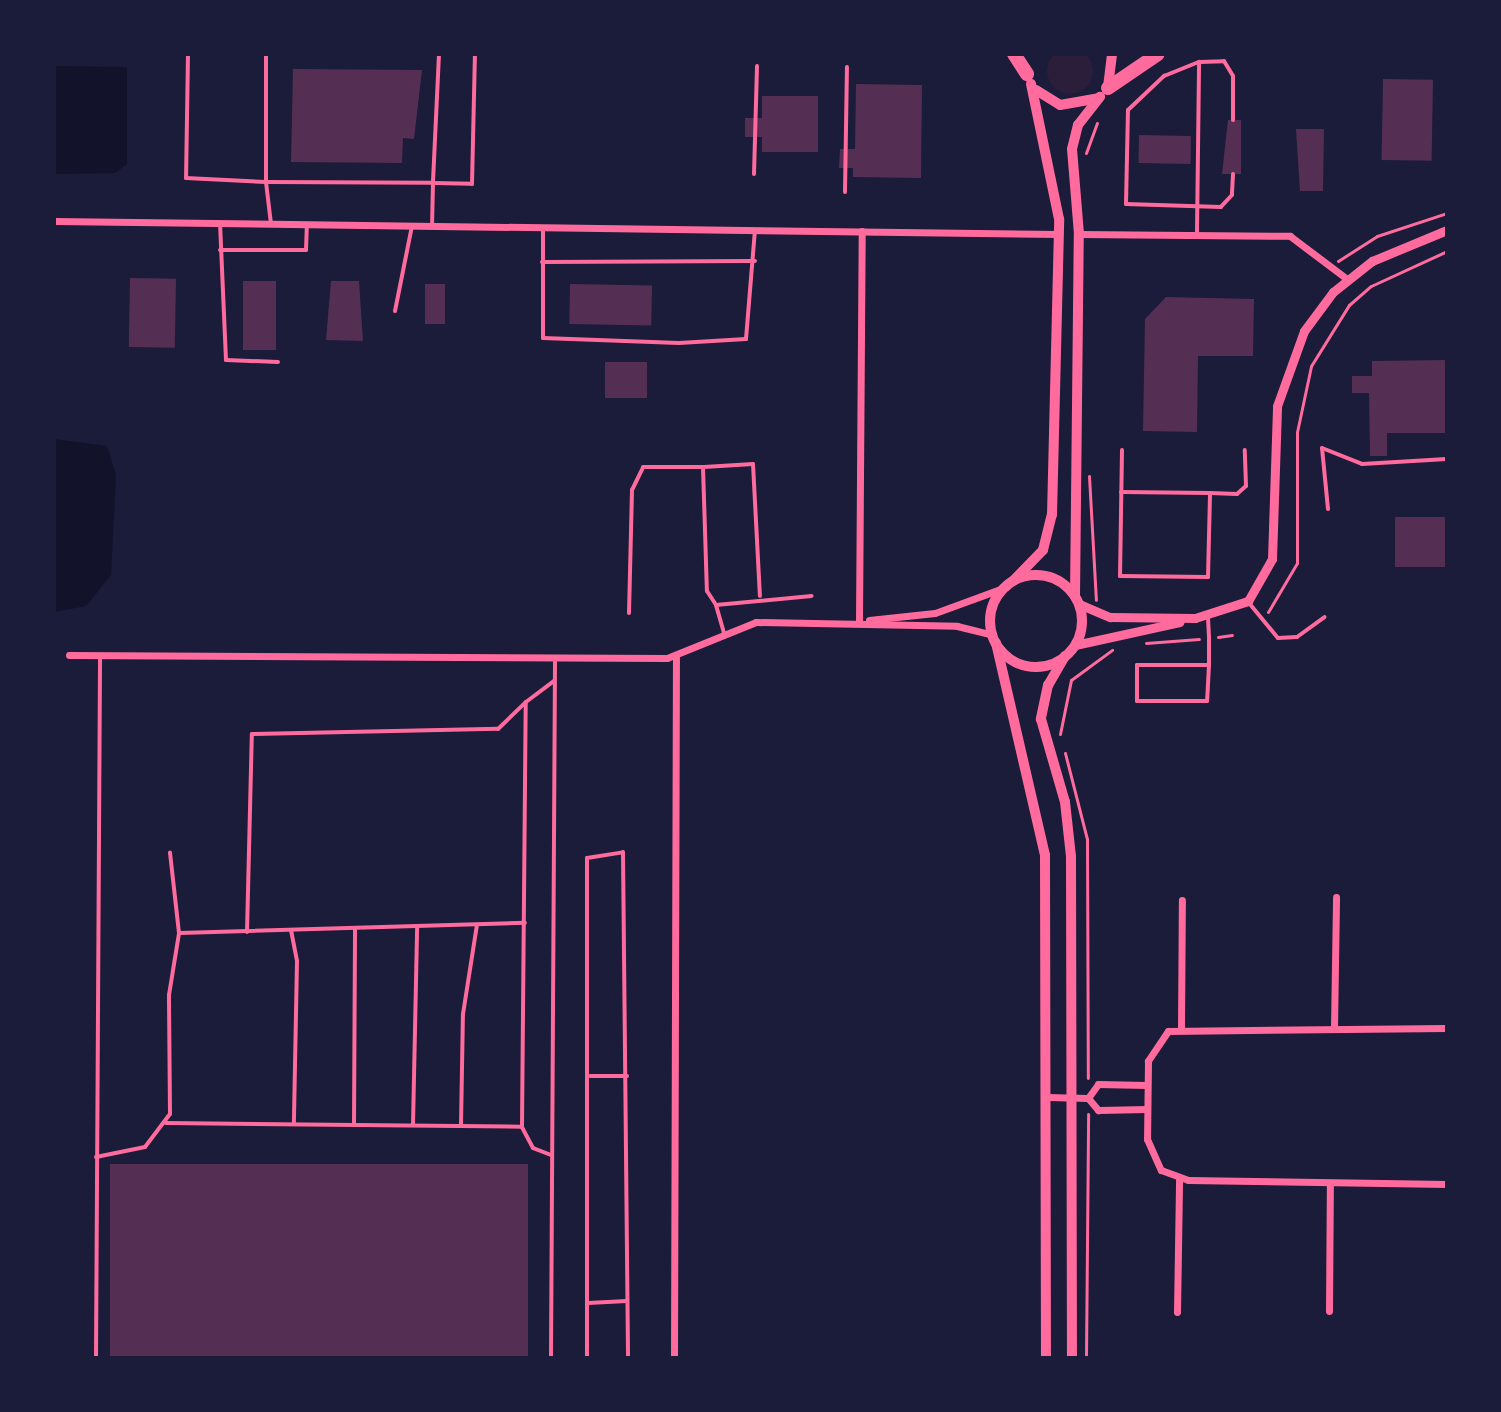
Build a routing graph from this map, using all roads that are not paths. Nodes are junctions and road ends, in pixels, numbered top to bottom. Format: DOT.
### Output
graph roads {
  1 [pos="188,54"];
  2 [pos="266,54"];
  3 [pos="439,54"];
  4 [pos="475,54"];
  5 [pos="1014,54"];
  6 [pos="1028,54"];
  7 [pos="1112,54"];
  8 [pos="1158,54"];
  9 [pos="1199,62"];
  10 [pos="757,66"];
  11 [pos="847,67"];
  12 [pos="1029,79"];
  13 [pos="1104,93"];
  14 [pos="1233,120"];
  15 [pos="754,174"];
  16 [pos="1233,174"];
  17 [pos="266,182"];
  18 [pos="433,183"];
  19 [pos="845,192"];
  20 [pos="1197,205"];
  21 [pos="54,221"];
  22 [pos="220,223"];
  23 [pos="271,224"];
  24 [pos="307,225"];
  25 [pos="412,226"];
  26 [pos="432,226"];
  27 [pos="543,227"];
  28 [pos="755,230"];
  29 [pos="1447,230"];
  30 [pos="862,231"];
  31 [pos="1197,232"];
  32 [pos="1059,234"];
  33 [pos="1079,234"];
  34 [pos="220,250"];
  35 [pos="755,261"];
  36 [pos="542,262"];
  37 [pos="1347,279"];
  38 [pos="395,311"];
  39 [pos="278,362"];
  40 [pos="1122,450"];
  41 [pos="1245,450"];
  42 [pos="1447,459"];
  43 [pos="703,467"];
  44 [pos="1121,492"];
  45 [pos="1210,493"];
  46 [pos="1328,509"];
  47 [pos="1009,584"];
  48 [pos="760,596"];
  49 [pos="812,596"];
  50 [pos="1077,600"];
  51 [pos="1248,601"];
  52 [pos="716,605"];
  53 [pos="629,613"];
  54 [pos="1325,617"];
  55 [pos="1195,618"];
  56 [pos="1208,618"];
  57 [pos="859,622"];
  58 [pos="725,636"];
  59 [pos="994,639"];
  60 [pos="1075,645"];
  61 [pos="69,655"];
  62 [pos="100,655"];
  63 [pos="676,655"];
  64 [pos="1065,656"];
  65 [pos="555,657"];
  66 [pos="1209,665"];
  67 [pos="555,680"];
  68 [pos="526,702"];
  69 [pos="170,853"];
  70 [pos="1336,897"];
  71 [pos="1182,900"];
  72 [pos="525,923"];
  73 [pos="477,925"];
  74 [pos="417,926"];
  75 [pos="355,928"];
  76 [pos="291,930"];
  77 [pos="247,932"];
  78 [pos="179,933"];
  79 [pos="1181,1028"];
  80 [pos="1334,1028"];
  81 [pos="1447,1028"];
  82 [pos="590,1076"];
  83 [pos="627,1076"];
  84 [pos="1147,1085"];
  85 [pos="1047,1097"];
  86 [pos="1072,1098"];
  87 [pos="1088,1098"];
  88 [pos="1147,1109"];
  89 [pos="166,1123"];
  90 [pos="294,1124"];
  91 [pos="354,1125"];
  92 [pos="413,1125"];
  93 [pos="461,1126"];
  94 [pos="522,1127"];
  95 [pos="552,1155"];
  96 [pos="96,1157"];
  97 [pos="1179,1178"];
  98 [pos="1330,1183"];
  99 [pos="1447,1184"];
  100 [pos="627,1301"];
  101 [pos="588,1303"];
  102 [pos="1329,1311"];
  103 [pos="1177,1312"];
  104 [pos="96,1358"];
  105 [pos="551,1358"];
  106 [pos="587,1358"];
  107 [pos="628,1358"];
  108 [pos="674,1358"];
  109 [pos="1046,1358"];
  110 [pos="1072,1358"];
  1 -- 17 [label="lane"];
  2 -- 17 [label="lane"];
  3 -- 18 [label="lane"];
  4 -- 18 [label="lane"];
  5 -- 12 [label="highway"];
  6 -- 12 [label="main road"];
  7 -- 13 [label="main road"];
  8 -- 13 [label="highway"];
  9 -- 14 [label="lane"];
  9 -- 20 [label="lane"];
  9 -- 20 [label="lane"];
  10 -- 15 [label="lane"];
  11 -- 19 [label="lane"];
  12 -- 13 [label="main road"];
  12 -- 32 [label="main road"];
  13 -- 33 [label="main road"];
  16 -- 20 [label="lane"];
  17 -- 18 [label="lane"];
  17 -- 23 [label="lane"];
  18 -- 26 [label="lane"];
  20 -- 31 [label="lane"];
  21 -- 22 [label="street"];
  22 -- 23 [label="street"];
  22 -- 34 [label="lane"];
  23 -- 24 [label="street"];
  24 -- 25 [label="street"];
  24 -- 34 [label="lane"];
  25 -- 26 [label="street"];
  25 -- 38 [label="lane"];
  26 -- 27 [label="street"];
  27 -- 28 [label="street"];
  27 -- 36 [label="lane"];
  28 -- 30 [label="street"];
  28 -- 35 [label="lane"];
  29 -- 37 [label="street"];
  30 -- 32 [label="street"];
  30 -- 57 [label="street"];
  31 -- 33 [label="street"];
  31 -- 37 [label="street"];
  32 -- 47 [label="main road"];
  33 -- 50 [label="main road"];
  34 -- 39 [label="lane"];
  35 -- 36 [label="lane"];
  35 -- 36 [label="lane"];
  37 -- 51 [label="street"];
  40 -- 44 [label="lane"];
  41 -- 45 [label="lane"];
  42 -- 46 [label="lane"];
  43 -- 48 [label="lane"];
  43 -- 52 [label="lane"];
  43 -- 53 [label="lane"];
  44 -- 45 [label="lane"];
  44 -- 45 [label="lane"];
  47 -- 50 [label="main road"];
  47 -- 57 [label="street"];
  47 -- 59 [label="main road"];
  48 -- 49 [label="lane"];
  48 -- 52 [label="lane"];
  50 -- 55 [label="street"];
  50 -- 60 [label="main road"];
  51 -- 54 [label="lane"];
  51 -- 56 [label="street"];
  52 -- 58 [label="lane"];
  55 -- 56 [label="street"];
  55 -- 60 [label="street"];
  56 -- 66 [label="lane"];
  57 -- 58 [label="street"];
  57 -- 59 [label="street"];
  58 -- 63 [label="street"];
  59 -- 64 [label="main road"];
  59 -- 85 [label="main road"];
  60 -- 64 [label="main road"];
  61 -- 62 [label="street"];
  62 -- 65 [label="street"];
  62 -- 96 [label="lane"];
  63 -- 65 [label="street"];
  63 -- 108 [label="street"];
  64 -- 86 [label="main road"];
  65 -- 67 [label="lane"];
  66 -- 66 [label="lane"];
  67 -- 68 [label="lane"];
  67 -- 95 [label="lane"];
  68 -- 72 [label="lane"];
  68 -- 77 [label="lane"];
  69 -- 78 [label="lane"];
  70 -- 80 [label="street"];
  71 -- 79 [label="street"];
  72 -- 73 [label="lane"];
  72 -- 94 [label="lane"];
  73 -- 74 [label="lane"];
  73 -- 93 [label="lane"];
  74 -- 75 [label="lane"];
  74 -- 92 [label="lane"];
  75 -- 76 [label="lane"];
  75 -- 91 [label="lane"];
  76 -- 77 [label="lane"];
  76 -- 90 [label="lane"];
  77 -- 78 [label="lane"];
  78 -- 89 [label="lane"];
  79 -- 80 [label="street"];
  79 -- 84 [label="street"];
  80 -- 81 [label="street"];
  82 -- 83 [label="lane"];
  82 -- 83 [label="lane"];
  82 -- 101 [label="lane"];
  83 -- 100 [label="lane"];
  84 -- 87 [label="street"];
  84 -- 88 [label="street"];
  85 -- 86 [label="street"];
  85 -- 109 [label="main road"];
  86 -- 87 [label="street"];
  86 -- 110 [label="main road"];
  87 -- 88 [label="street"];
  88 -- 97 [label="street"];
  89 -- 90 [label="lane"];
  89 -- 96 [label="lane"];
  90 -- 91 [label="lane"];
  91 -- 92 [label="lane"];
  92 -- 93 [label="lane"];
  93 -- 94 [label="lane"];
  94 -- 95 [label="lane"];
  95 -- 105 [label="lane"];
  96 -- 104 [label="lane"];
  97 -- 98 [label="street"];
  97 -- 103 [label="street"];
  98 -- 99 [label="street"];
  98 -- 102 [label="street"];
  100 -- 101 [label="lane"];
  100 -- 107 [label="lane"];
  101 -- 106 [label="lane"];
}
